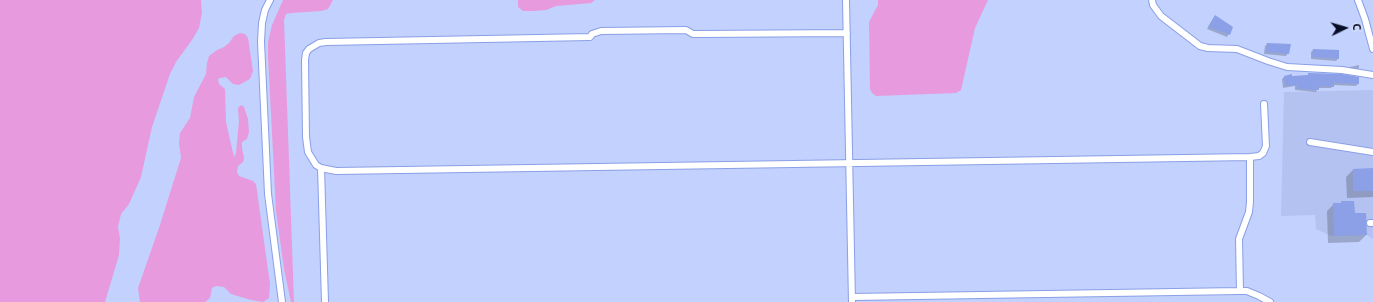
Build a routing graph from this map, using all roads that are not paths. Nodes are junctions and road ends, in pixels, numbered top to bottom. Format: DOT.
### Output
graph roads {
  1 [pos="270,0"];
  2 [pos="846,0"];
  3 [pos="1152,0"];
  4 [pos="1358,0"];
  5 [pos="847,33"];
  6 [pos="1373,49"];
  7 [pos="1373,75"];
  8 [pos="1264,104"];
  9 [pos="1310,142"];
  10 [pos="1373,152"];
  11 [pos="1250,157"];
  12 [pos="849,163"];
  13 [pos="321,168"];
  14 [pos="1240,291"];
  15 [pos="852,300"];
  16 [pos="282,302"];
  17 [pos="326,302"];
  18 [pos="1270,302"];
  1 -- 16 [label="lane"];
  2 -- 5 [label="lane"];
  3 -- 7 [label="lane"];
  4 -- 6 [label="lane"];
  5 -- 12 [label="lane"];
  5 -- 13 [label="lane"];
  8 -- 11 [label="lane"];
  9 -- 10 [label="lane"];
  11 -- 12 [label="lane"];
  11 -- 14 [label="lane"];
  12 -- 13 [label="lane"];
  12 -- 15 [label="lane"];
  13 -- 17 [label="lane"];
  14 -- 15 [label="lane"];
  14 -- 18 [label="lane"];
}
